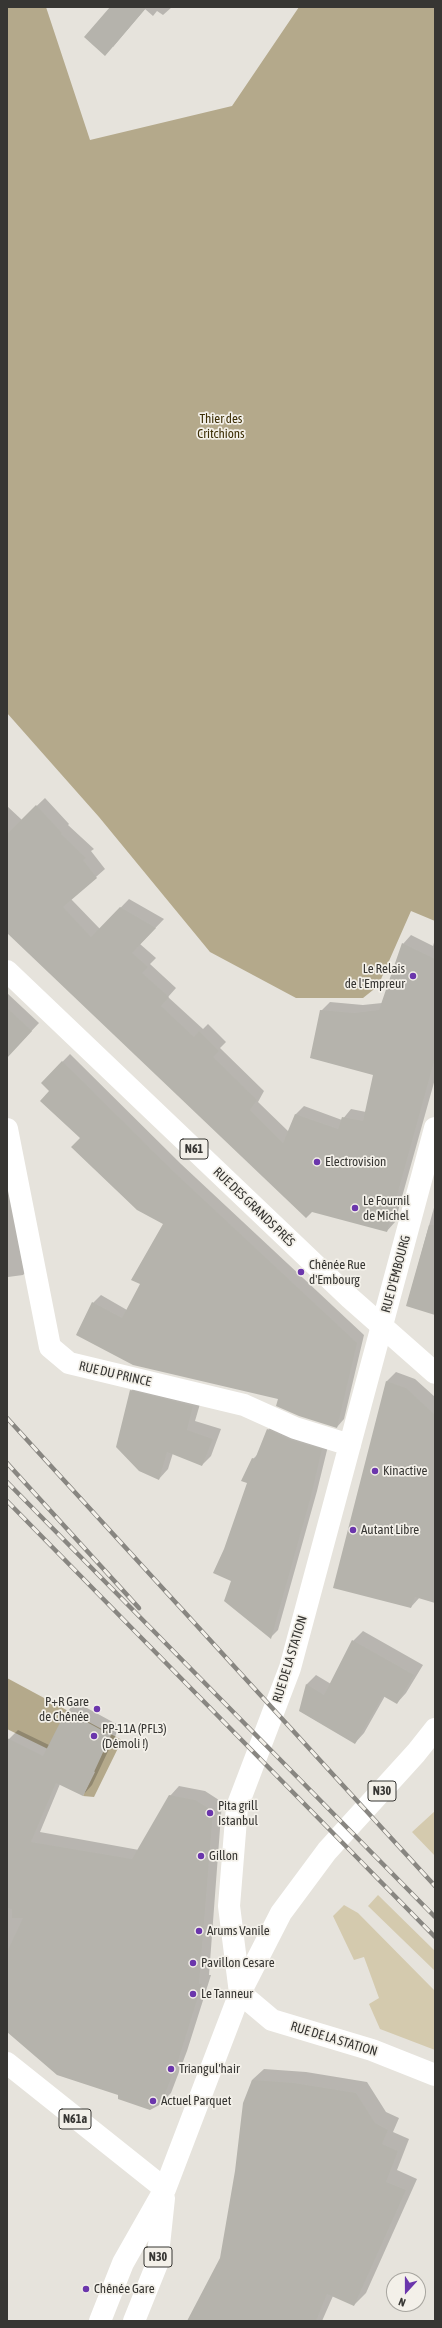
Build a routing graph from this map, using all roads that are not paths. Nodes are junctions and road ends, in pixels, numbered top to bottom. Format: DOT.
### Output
graph roads {
  1 [pos="7,971"];
  2 [pos="435,1128"];
  3 [pos="7,1129"];
  4 [pos="381,1327"];
  5 [pos="435,1373"];
  6 [pos="350,1445"];
  7 [pos="435,1729"];
  8 [pos="240,1993"];
  9 [pos="7,2063"];
  10 [pos="435,2075"];
  11 [pos="165,2189"];
  12 [pos="100,2321"];
  13 [pos="134,2321"];
  1 -- 4 [label="street, RUE DES GRANDS PRÉS / N61"];
  2 -- 4 [label="street, RUE D'EMBOURG"];
  3 -- 6 [label="street, RUE DU PRINCE"];
  4 -- 5 [label="street, RUE DES GRANDS PRÉS / N61"];
  4 -- 6 [label="street, RUE DE LA STATION"];
  6 -- 8 [label="street, RUE DE LA STATION"];
  7 -- 8 [label="street, N30"];
  8 -- 10 [label="street, RUE DE LA STATION"];
  8 -- 11 [label="street, RUE DE LA STATION / N30"];
  9 -- 11 [label="street, N61a"];
  11 -- 12 [label="street, RUE DE LA STATION / N30"];
  11 -- 13 [label="street, RUE DE LA STATION / N30"];
}
